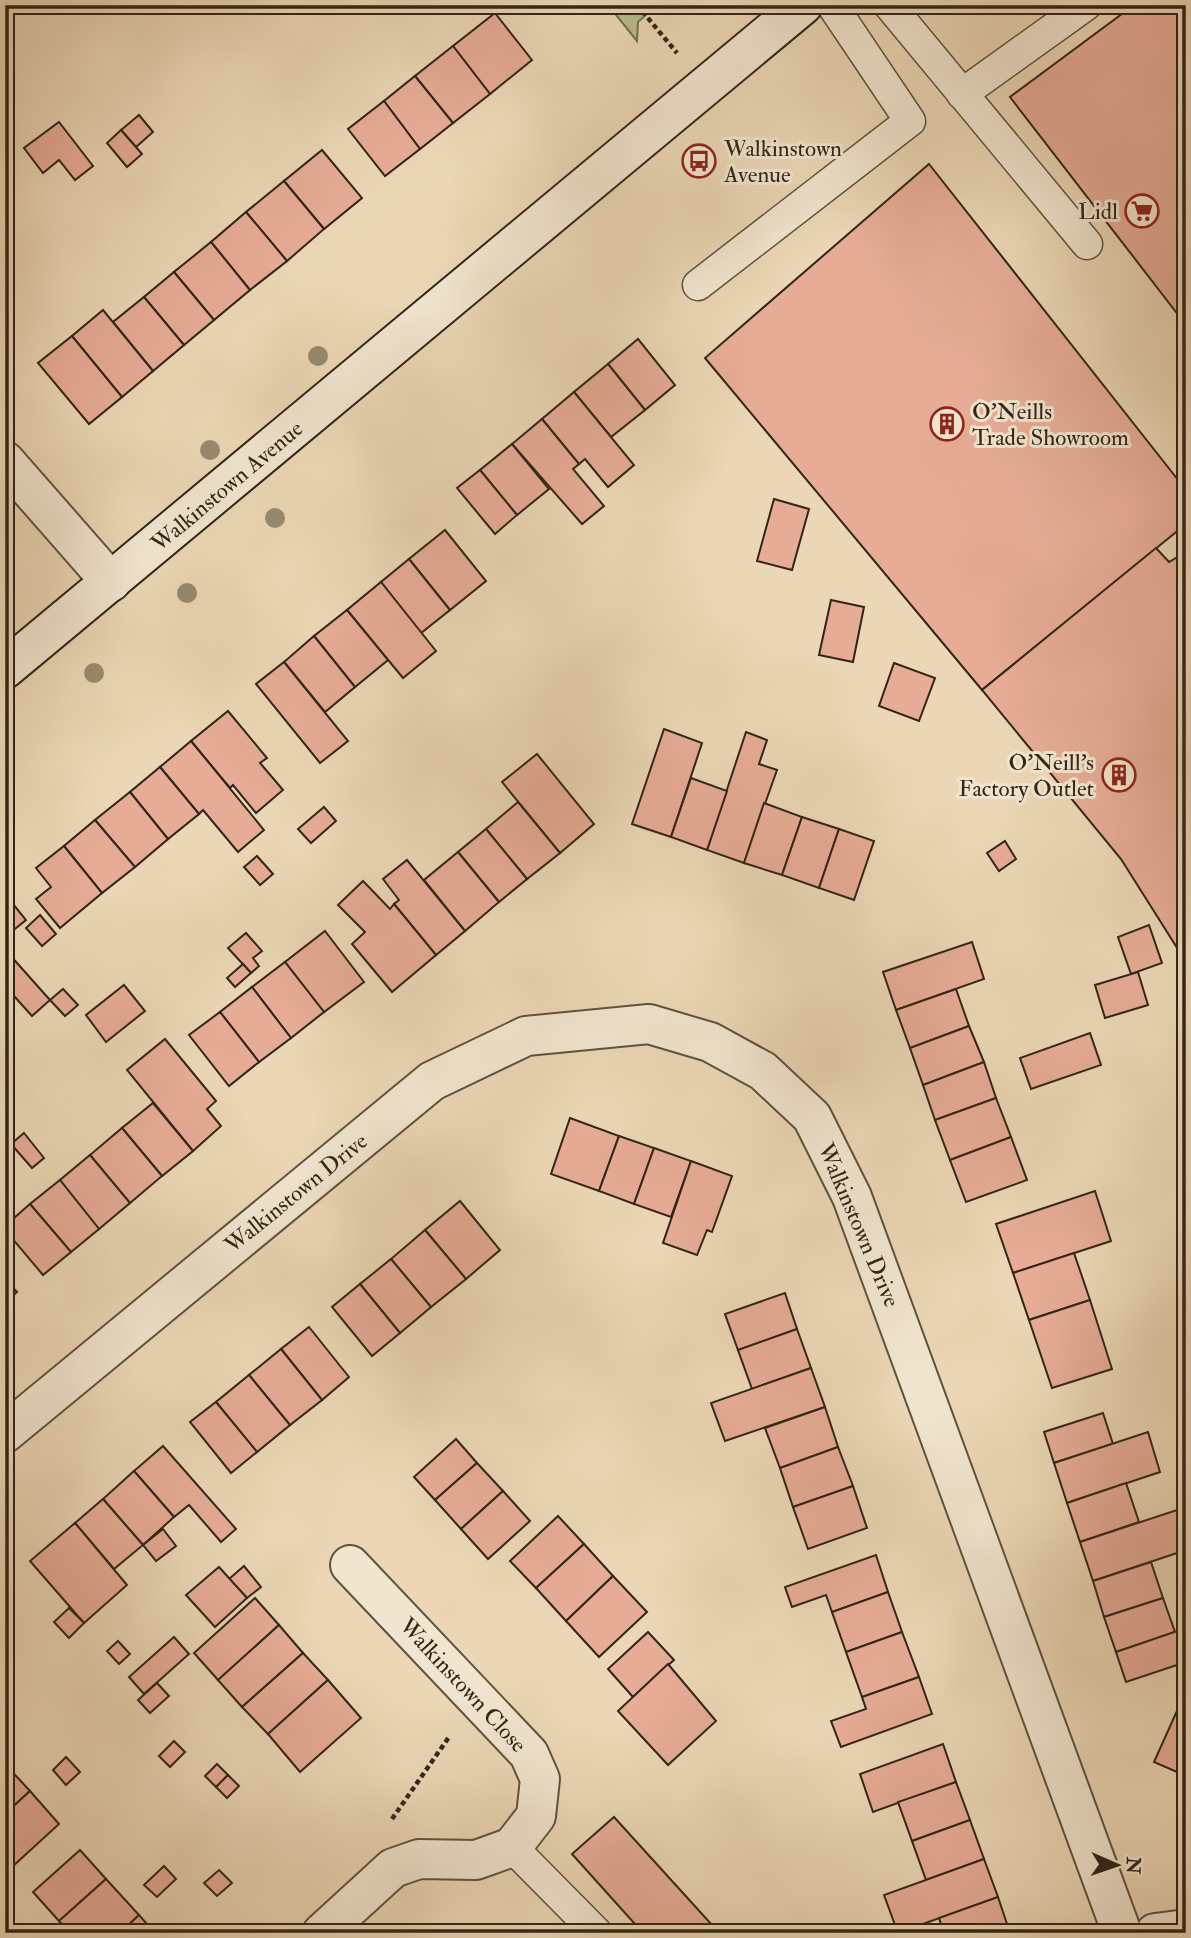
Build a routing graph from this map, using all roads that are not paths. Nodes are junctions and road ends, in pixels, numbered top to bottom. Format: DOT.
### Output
graph roads {
  1 [pos="803,5"];
  2 [pos="832,5"];
  3 [pos="889,5"];
  4 [pos="1086,5"];
  5 [pos="962,94"];
  6 [pos="1087,244"];
  7 [pos="698,285"];
  8 [pos="5,461"];
  9 [pos="111,582"];
  10 [pos="5,669"];
  11 [pos="5,1433"];
  12 [pos="350,1565"];
  13 [pos="512,1847"];
  14 [pos="1186,1929"];
  15 [pos="322,1933"];
  16 [pos="597,1933"];
  17 [pos="1122,1933"];
  18 [pos="1155,1933"];
  1 -- 9 [label="street, Walkinstown Avenue"];
  2 -- 7 [label="lane"];
  3 -- 5 [label="lane"];
  4 -- 5 [label="lane"];
  5 -- 6 [label="lane"];
  8 -- 9 [label="street"];
  9 -- 10 [label="street, Walkinstown Avenue"];
  11 -- 17 [label="street, Walkinstown Drive"];
  12 -- 13 [label="street, Walkinstown Close"];
  13 -- 15 [label="street"];
  13 -- 16 [label="lane"];
  14 -- 18 [label="street"];
}
